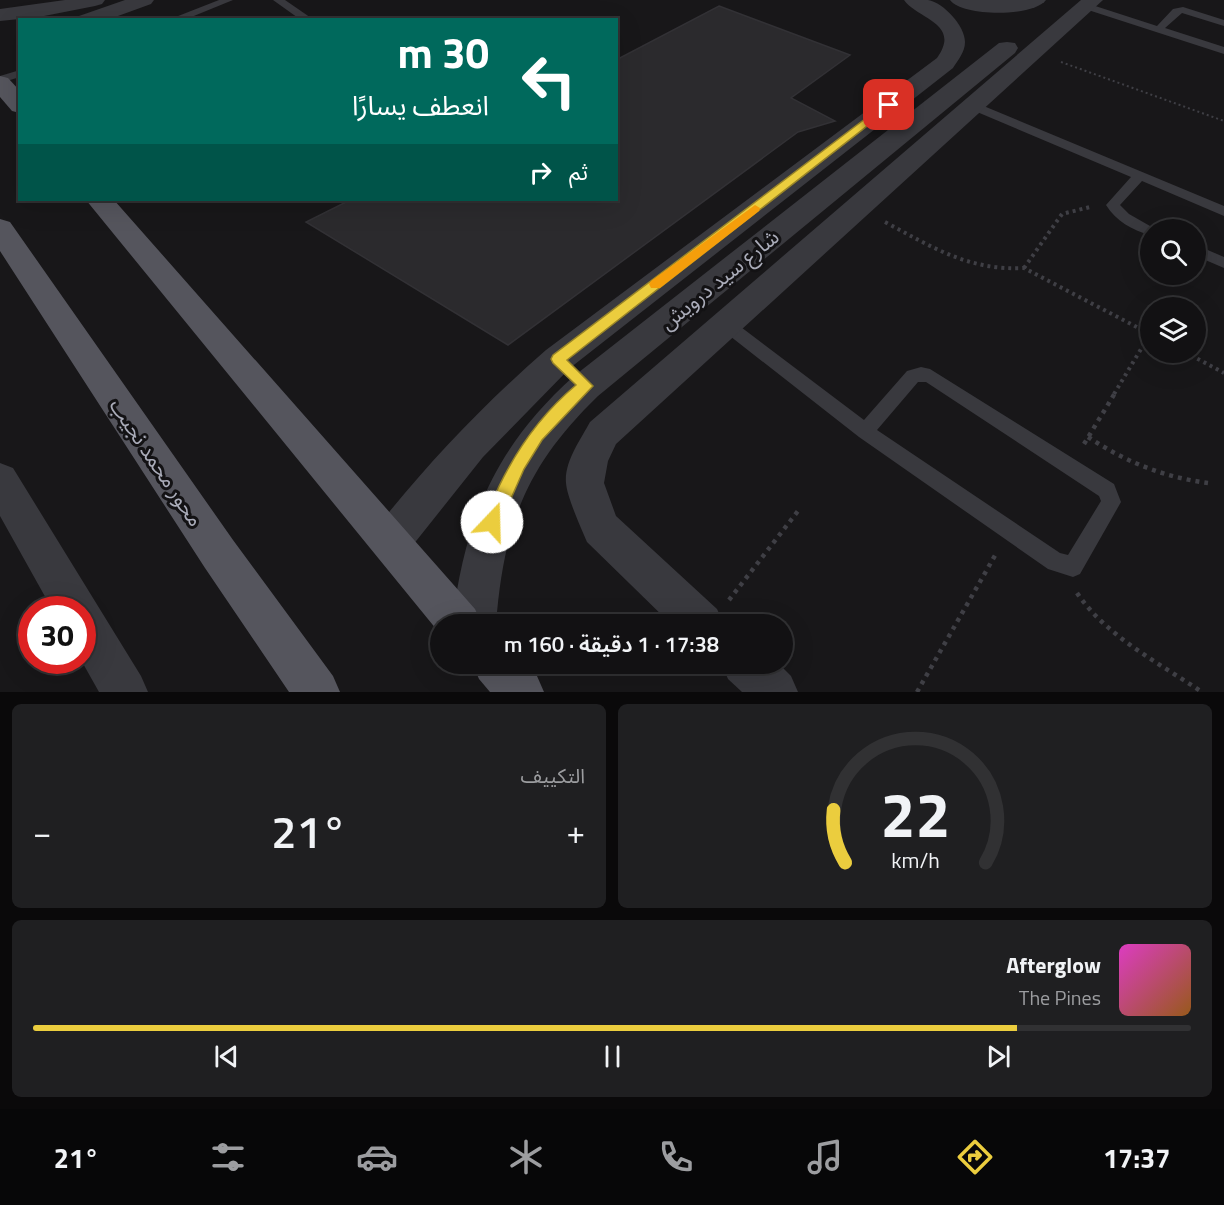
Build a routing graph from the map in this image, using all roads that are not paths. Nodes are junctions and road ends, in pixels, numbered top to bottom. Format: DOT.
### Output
graph roads {
  1 [pos="95,0"];
  2 [pos="144,0"];
  3 [pos="228,0"];
  4 [pos="278,0"];
  5 [pos="914,0"];
  6 [pos="960,0"];
  7 [pos="1036,0"];
  8 [pos="1080,2"];
  9 [pos="0,15"];
  10 [pos="92,18"];
  11 [pos="176,18"];
  12 [pos="306,18"];
  13 [pos="1224,22"];
  14 [pos="1158,30"];
  15 [pos="18,31"];
  16 [pos="0,32"];
  17 [pos="1023,48"];
  18 [pos="1224,51"];
  19 [pos="18,74"];
  20 [pos="0,81"];
  21 [pos="18,104"];
  22 [pos="974,106"];
  23 [pos="862,165"];
  24 [pos="1140,176"];
  25 [pos="889,180"];
  26 [pos="100,201"];
  27 [pos="1224,211"];
  28 [pos="1140,226"];
  29 [pos="0,229"];
  30 [pos="1206,255"];
  31 [pos="1224,263"];
  32 [pos="692,300"];
  33 [pos="727,325"];
  34 [pos="558,359"];
  35 [pos="586,386"];
  36 [pos="865,431"];
  37 [pos="0,480"];
  38 [pos="391,541"];
  39 [pos="68,596"];
  40 [pos="452,614"];
  41 [pos="475,614"];
  42 [pos="712,614"];
  43 [pos="96,643"];
  44 [pos="505,674"];
  45 [pos="756,674"];
  46 [pos="125,692"];
  47 [pos="317,692"];
  48 [pos="521,692"];
  49 [pos="775,692"];
  1 -- 9 [label="street"];
  2 -- 10 [label="street"];
  3 -- 11 [label="lane"];
  4 -- 12 [label="lane"];
  5 -- 34 [label="street, شارع سيد درويش"];
  6 -- 7 [label="street"];
  8 -- 14 [label="lane"];
  8 -- 17 [label="street"];
  13 -- 14 [label="lane"];
  14 -- 18 [label="lane"];
  15 -- 16 [label="street"];
  17 -- 22 [label="street"];
  17 -- 23 [label="street, شارع سيد درويش"];
  19 -- 20 [label="lane"];
  20 -- 21 [label="main road"];
  22 -- 24 [label="lane"];
  22 -- 25 [label="street"];
  23 -- 25 [label="street"];
  23 -- 32 [label="street, شارع سيد درويش"];
  24 -- 27 [label="lane"];
  24 -- 28 [label="lane"];
  25 -- 33 [label="street"];
  26 -- 38 [label="main road"];
  29 -- 47 [label="main road, محور محمد نجيب"];
  30 -- 31 [label="lane"];
  32 -- 33 [label="street"];
  32 -- 35 [label="street, شارع سيد درويش"];
  33 -- 36 [label="lane"];
  33 -- 42 [label="street"];
  34 -- 35 [label="street"];
  34 -- 38 [label="street, شارع سيد درويش"];
  35 -- 41 [label="street, شارع سيد درويش"];
  36 -- 36 [label="lane"];
  37 -- 39 [label="street"];
  38 -- 40 [label="main road"];
  43 -- 46 [label="street"];
  44 -- 48 [label="main road"];
  45 -- 49 [label="street"];
}
